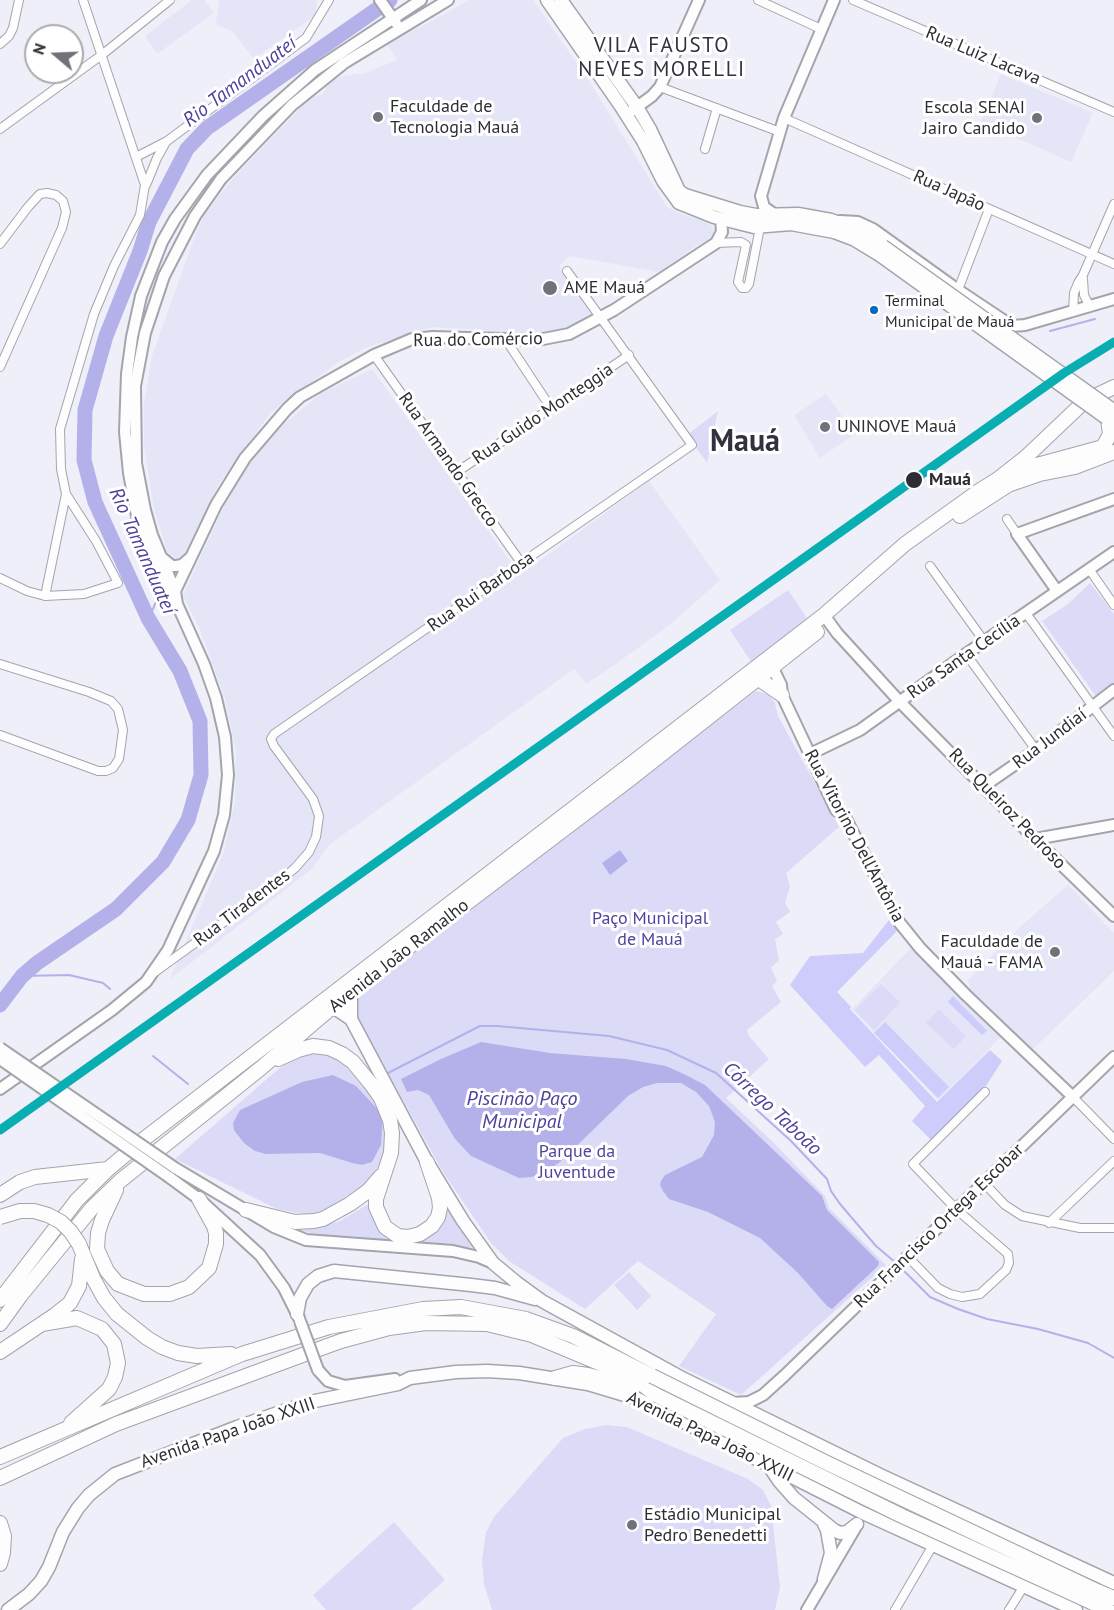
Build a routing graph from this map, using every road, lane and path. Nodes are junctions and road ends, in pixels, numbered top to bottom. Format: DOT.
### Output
graph roads {
  1 [pos="19,0"];
  2 [pos="83,0"];
  3 [pos="170,0"];
  4 [pos="421,0"];
  5 [pos="448,0"];
  6 [pos="546,0"];
  7 [pos="561,0"];
  8 [pos="699,0"];
  9 [pos="758,0"];
  10 [pos="834,0"];
  11 [pos="853,0"];
  12 [pos="381,1"];
  13 [pos="326,2"];
  14 [pos="392,17"];
  15 [pos="563,24"];
  16 [pos="400,28"];
  17 [pos="821,29"];
  18 [pos="0,44"];
  19 [pos="102,54"];
  20 [pos="603,61"];
  21 [pos="660,87"];
  22 [pos="637,107"];
  23 [pos="717,108"];
  24 [pos="1114,112"];
  25 [pos="626,115"];
  26 [pos="784,118"];
  27 [pos="0,129"];
  28 [pos="780,132"];
  29 [pos="167,141"];
  30 [pos="705,149"];
  31 [pos="136,157"];
  32 [pos="146,185"];
  33 [pos="1114,204"];
  34 [pos="989,209"];
  35 [pos="774,214"];
  36 [pos="721,219"];
  37 [pos="831,220"];
  38 [pos="760,227"];
  39 [pos="716,243"];
  40 [pos="0,244"];
  41 [pos="881,250"];
  42 [pos="1092,254"];
  43 [pos="1114,264"];
  44 [pos="567,271"];
  45 [pos="1083,275"];
  46 [pos="958,290"];
  47 [pos="1114,299"];
  48 [pos="1090,307"];
  49 [pos="1073,312"];
  50 [pos="602,317"];
  51 [pos="506,340"];
  52 [pos="374,355"];
  53 [pos="628,355"];
  54 [pos="0,367"];
  55 [pos="1114,387"];
  56 [pos="551,408"];
  57 [pos="1111,416"];
  58 [pos="1114,452"];
  59 [pos="457,472"];
  60 [pos="998,479"];
  61 [pos="66,494"];
  62 [pos="1114,500"];
  63 [pos="1007,519"];
  64 [pos="1017,534"];
  65 [pos="1114,552"];
  66 [pos="160,557"];
  67 [pos="191,558"];
  68 [pos="522,564"];
  69 [pos="930,566"];
  70 [pos="1089,569"];
  71 [pos="0,578"];
  72 [pos="1057,591"];
  73 [pos="170,593"];
  74 [pos="45,596"];
  75 [pos="1114,605"];
  76 [pos="1026,613"];
  77 [pos="827,618"];
  78 [pos="984,641"];
  79 [pos="966,654"];
  80 [pos="771,663"];
  81 [pos="0,664"];
  82 [pos="759,679"];
  83 [pos="1114,690"];
  84 [pos="782,695"];
  85 [pos="900,702"];
  86 [pos="1093,707"];
  87 [pos="0,735"];
  88 [pos="1114,736"];
  89 [pos="271,739"];
  90 [pos="1036,750"];
  91 [pos="810,754"];
  92 [pos="984,786"];
  93 [pos="1114,825"];
  94 [pos="1035,839"];
  95 [pos="1114,916"];
  96 [pos="154,973"];
  97 [pos="351,991"];
  98 [pos="324,1006"];
  99 [pos="351,1019"];
  100 [pos="0,1048"];
  101 [pos="1114,1057"];
  102 [pos="0,1059"];
  103 [pos="261,1068"];
  104 [pos="0,1089"];
  105 [pos="985,1092"];
  106 [pos="386,1096"];
  107 [pos="1072,1096"];
  108 [pos="1114,1139"];
  109 [pos="1114,1161"];
  110 [pos="427,1162"];
  111 [pos="108,1169"];
  112 [pos="384,1172"];
  113 [pos="172,1173"];
  114 [pos="120,1181"];
  115 [pos="984,1183"];
  116 [pos="0,1195"];
  117 [pos="199,1199"];
  118 [pos="956,1209"];
  119 [pos="246,1210"];
  120 [pos="0,1216"];
  121 [pos="1049,1223"];
  122 [pos="1114,1228"];
  123 [pos="81,1249"];
  124 [pos="905,1260"];
  125 [pos="493,1263"];
  126 [pos="0,1300"];
  127 [pos="542,1301"];
  128 [pos="298,1318"];
  129 [pos="42,1323"];
  130 [pos="0,1324"];
  131 [pos="0,1352"];
  132 [pos="242,1354"];
  133 [pos="411,1377"];
  134 [pos="555,1378"];
  135 [pos="656,1395"];
  136 [pos="763,1395"];
  137 [pos="732,1403"];
  138 [pos="767,1420"];
  139 [pos="56,1434"];
  140 [pos="0,1457"];
  141 [pos="768,1465"];
  142 [pos="880,1475"];
  143 [pos="0,1478"];
  144 [pos="860,1518"];
  145 [pos="822,1520"];
  146 [pos="0,1523"];
  147 [pos="933,1545"];
  148 [pos="0,1564"];
  149 [pos="824,1579"];
  150 [pos="1114,1583"];
  151 [pos="1024,1586"];
  152 [pos="1094,1596"];
  153 [pos="1114,1598"];
  154 [pos="8,1610"];
  155 [pos="807,1610"];
  156 [pos="896,1610"];
  157 [pos="1009,1610"];
  158 [pos="1076,1610"];
  159 [pos="1108,1610"];
  1 -- 18 [label="street"];
  2 -- 19 [label="street"];
  3 -- 19 [label="street"];
  4 -- 14 [label="main road"];
  5 -- 16 [label="main road"];
  6 -- 15 [label="main road"];
  7 -- 20 [label="main road"];
  8 -- 21 [label="main road"];
  9 -- 17 [label="street"];
  10 -- 17 [label="main road"];
  11 -- 24 [label="street, Rua Luiz Lacava"];
  12 -- 14 [label="main road"];
  13 -- 29 [label="street"];
  14 -- 16 [label="main road"];
  14 -- 73 [label="main road"];
  15 -- 20 [label="main road"];
  15 -- 25 [label="main road"];
  16 -- 66 [label="main road"];
  17 -- 26 [label="main road"];
  19 -- 27 [label="street"];
  19 -- 31 [label="street"];
  20 -- 22 [label="main road"];
  21 -- 22 [label="main road"];
  21 -- 23 [label="street"];
  22 -- 25 [label="main road"];
  22 -- 35 [label="main road"];
  23 -- 28 [label="street"];
  23 -- 30 [label="street"];
  25 -- 36 [label="main road"];
  26 -- 28 [label="main road"];
  26 -- 34 [label="street, Rua Japão"];
  28 -- 35 [label="main road"];
  29 -- 31 [label="street"];
  29 -- 32 [label="street"];
  31 -- 32 [label="street"];
  32 -- 61 [label="street"];
  33 -- 42 [label="street"];
  34 -- 42 [label="street, Rua Japão"];
  34 -- 46 [label="street"];
  35 -- 37 [label="main road"];
  36 -- 38 [label="main road"];
  36 -- 39 [label="main road"];
  37 -- 41 [label="main road"];
  37 -- 46 [label="main road"];
  38 -- 39 [label="street"];
  38 -- 41 [label="main road"];
  39 -- 50 [label="main road, Rua do Comércio"];
  40 -- 54 [label="street"];
  41 -- 57 [label="main road, bridge"];
  42 -- 43 [label="street, Rua Japão"];
  42 -- 45 [label="street"];
  44 -- 50 [label="street"];
  45 -- 48 [label="street"];
  45 -- 49 [label="street"];
  46 -- 49 [label="main road"];
  47 -- 48 [label="main road"];
  48 -- 49 [label="main road"];
  50 -- 51 [label="main road, Rua do Comércio"];
  50 -- 53 [label="street"];
  51 -- 52 [label="main road, Rua do Comércio"];
  51 -- 56 [label="street"];
  52 -- 59 [label="street, Rua Armando Grecco"];
  52 -- 67 [label="main road, Rua do Comércio"];
  53 -- 56 [label="street, Rua Guido Monteggia"];
  53 -- 68 [label="street, Rua Rui Barbosa"];
  55 -- 60 [label="highway"];
  56 -- 59 [label="street, Rua Guido Monteggia"];
  57 -- 60 [label="highway"];
  58 -- 77 [label="highway"];
  59 -- 68 [label="street, Rua Armando Grecco"];
  60 -- 77 [label="highway"];
  61 -- 74 [label="street"];
  61 -- 74 [label="street"];
  62 -- 64 [label="main road"];
  63 -- 64 [label="street"];
  64 -- 72 [label="main road"];
  65 -- 70 [label="main road, Rua Santa Cecília"];
  66 -- 67 [label="main road"];
  66 -- 73 [label="main road"];
  67 -- 73 [label="main road, Rua do Comércio"];
  68 -- 89 [label="street, Rua Rui Barbosa"];
  69 -- 78 [label="street"];
  70 -- 72 [label="main road, Rua Santa Cecília"];
  70 -- 75 [label="street"];
  71 -- 74 [label="street"];
  72 -- 76 [label="main road, Rua Santa Cecília"];
  73 -- 96 [label="main road"];
  76 -- 78 [label="main road, Rua Santa Cecília"];
  76 -- 86 [label="street"];
  77 -- 80 [label="highway, Avenida João Ramalho"];
  77 -- 80 [label="highway, Avenida João Ramalho"];
  77 -- 85 [label="main road, Rua Queiroz Pedroso"];
  78 -- 79 [label="main road, Rua Santa Cecília"];
  79 -- 85 [label="main road, Rua Santa Cecília"];
  79 -- 90 [label="street"];
  80 -- 82 [label="highway, Avenida João Ramalho"];
  80 -- 84 [label="main road, Rua Vitorino Dell'Antônia"];
  80 -- 98 [label="highway, Avenida João Ramalho"];
  81 -- 87 [label="street"];
  82 -- 84 [label="highway"];
  82 -- 97 [label="highway, Avenida João Ramalho"];
  83 -- 86 [label="main road, Rua Jundiaí"];
  84 -- 91 [label="main road, Rua Vitorino Dell'Antônia"];
  85 -- 91 [label="main road, Rua Santa Cecília"];
  85 -- 92 [label="main road, Rua Queiroz Pedroso"];
  86 -- 88 [label="street"];
  86 -- 90 [label="main road, Rua Jundiaí"];
  89 -- 96 [label="street, Rua Tiradentes"];
  90 -- 92 [label="main road, Rua Jundiaí"];
  91 -- 107 [label="main road, Rua Vitorino Dell'Antônia"];
  92 -- 94 [label="main road, Rua Queiroz Pedroso"];
  93 -- 94 [label="main road"];
  94 -- 95 [label="main road, Rua Queiroz Pedroso"];
  96 -- 104 [label="main road"];
  97 -- 98 [label="highway, Avenida João Ramalho"];
  97 -- 99 [label="main road"];
  98 -- 99 [label="main road"];
  98 -- 103 [label="highway, Avenida João Ramalho"];
  98 -- 111 [label="highway, Avenida João Ramalho"];
  99 -- 106 [label="main road"];
  100 -- 113 [label="main road, bridge"];
  101 -- 107 [label="main road, Rua Francisco Ortega Escobar"];
  102 -- 113 [label="main road, bridge"];
  103 -- 106 [label="highway"];
  103 -- 114 [label="highway, Avenida João Ramalho"];
  105 -- 118 [label="street"];
  106 -- 110 [label="main road"];
  106 -- 112 [label="highway"];
  107 -- 108 [label="street"];
  107 -- 115 [label="main road, Rua Francisco Ortega Escobar"];
  109 -- 121 [label="street"];
  110 -- 112 [label="highway"];
  110 -- 125 [label="main road"];
  111 -- 116 [label="highway"];
  111 -- 126 [label="highway, Avenida João Ramalho"];
  112 -- 119 [label="highway"];
  113 -- 117 [label="main road"];
  113 -- 119 [label="main road"];
  114 -- 117 [label="highway"];
  114 -- 130 [label="highway, Avenida João Ramalho"];
  115 -- 118 [label="main road, Rua Francisco Ortega Escobar"];
  115 -- 121 [label="street"];
  117 -- 128 [label="main road"];
  118 -- 124 [label="main road, Rua Francisco Ortega Escobar"];
  118 -- 124 [label="street"];
  119 -- 125 [label="main road"];
  120 -- 123 [label="highway, bridge"];
  121 -- 122 [label="street"];
  123 -- 129 [label="highway"];
  123 -- 132 [label="highway"];
  124 -- 136 [label="main road, Rua Francisco Ortega Escobar"];
  125 -- 127 [label="main road"];
  127 -- 128 [label="main road"];
  127 -- 137 [label="main road"];
  128 -- 133 [label="main road, bridge"];
  129 -- 131 [label="highway"];
  129 -- 139 [label="highway"];
  132 -- 139 [label="highway, Avenida Papa João XXIII"];
  132 -- 152 [label="highway, Avenida Papa João XXIII, bridge"];
  133 -- 134 [label="main road, Avenida Papa João XXIII"];
  133 -- 154 [label="main road, Avenida Papa João XXIII"];
  134 -- 135 [label="highway"];
  134 -- 141 [label="main road, Avenida Papa João XXIII"];
  135 -- 143 [label="highway, Avenida Papa João XXIII"];
  135 -- 152 [label="highway, Avenida Papa João XXIII, bridge"];
  136 -- 137 [label="main road, Rua Francisco Ortega Escobar"];
  136 -- 138 [label="main road"];
  137 -- 138 [label="main road"];
  138 -- 142 [label="main road"];
  139 -- 140 [label="highway, Avenida Papa João XXIII"];
  141 -- 144 [label="main road, Avenida Papa João XXIII"];
  141 -- 145 [label="main road"];
  142 -- 144 [label="main road"];
  142 -- 150 [label="main road"];
  144 -- 145 [label="main road"];
  144 -- 147 [label="main road, Avenida Papa João XXIII"];
  144 -- 149 [label="main road"];
  145 -- 149 [label="main road"];
  146 -- 148 [label="highway"];
  147 -- 151 [label="main road, Avenida Papa João XXIII"];
  147 -- 156 [label="street"];
  149 -- 155 [label="main road"];
  151 -- 157 [label="street"];
  151 -- 158 [label="main road, Avenida Papa João XXIII"];
  152 -- 153 [label="highway, Avenida Papa João XXIII"];
  152 -- 159 [label="highway, Avenida Papa João XXIII"];
}
